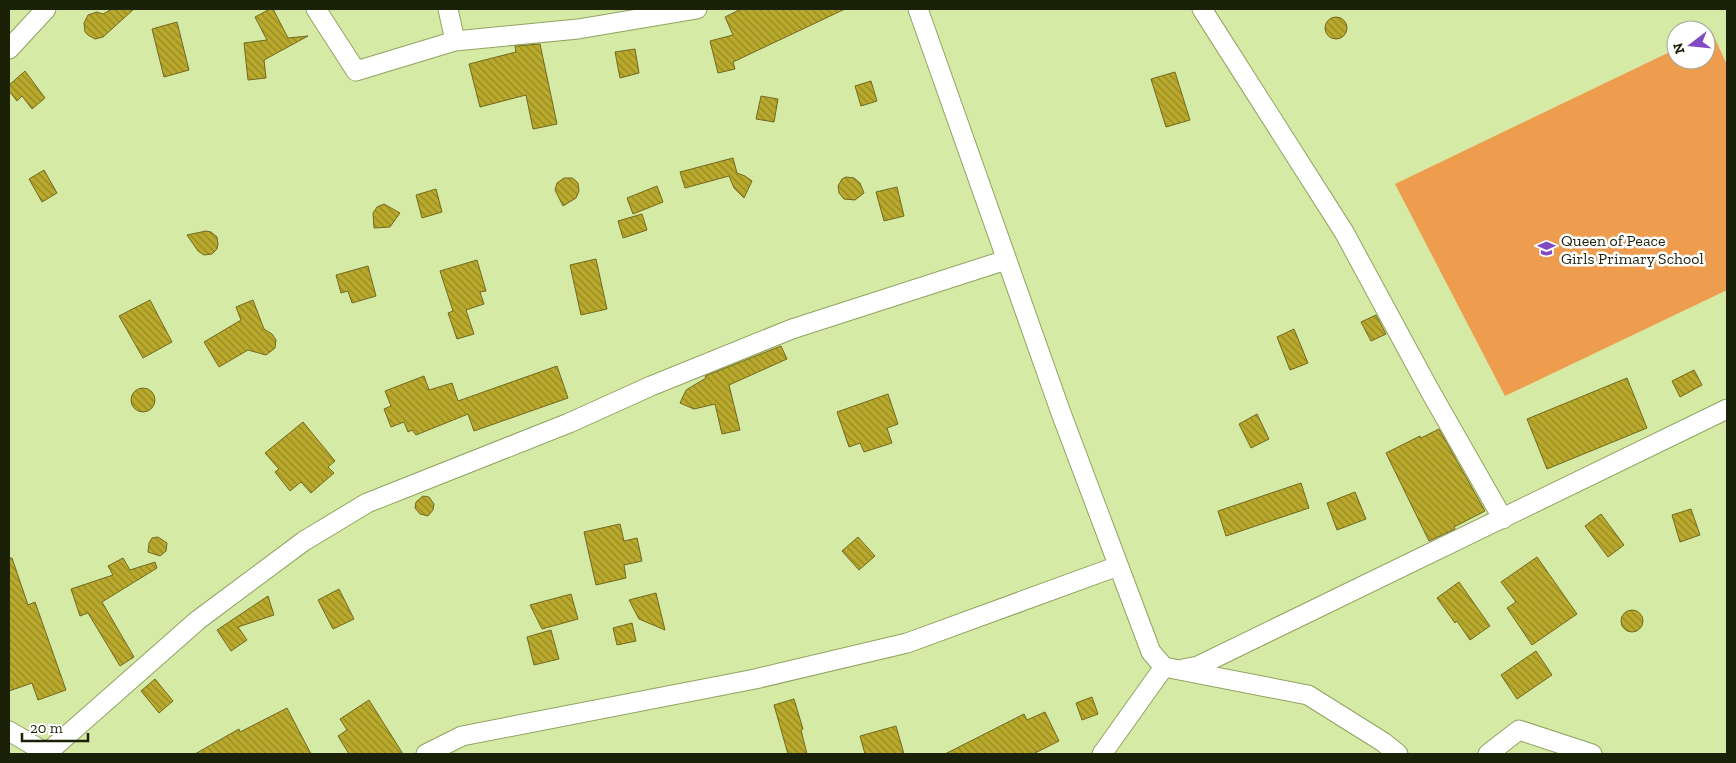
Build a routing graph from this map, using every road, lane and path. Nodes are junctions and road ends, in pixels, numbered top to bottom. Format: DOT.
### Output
graph roads {
  1 [pos="46,9"];
  2 [pos="316,9"];
  3 [pos="448,9"];
  4 [pos="697,9"];
  5 [pos="918,9"];
  6 [pos="1202,9"];
  7 [pos="455,41"];
  8 [pos="9,49"];
  9 [pos="1006,260"];
  10 [pos="1727,409"];
  11 [pos="1503,519"];
  12 [pos="1118,566"];
  13 [pos="1172,668"];
  14 [pos="9,731"];
  15 [pos="48,754"];
  16 [pos="426,754"];
  17 [pos="1102,754"];
  18 [pos="1398,754"];
  19 [pos="1488,754"];
  20 [pos="1592,754"];
  1 -- 8 [label="street"];
  2 -- 7 [label="street"];
  3 -- 7 [label="street"];
  4 -- 7 [label="street"];
  5 -- 9 [label="street"];
  6 -- 11 [label="street"];
  9 -- 12 [label="street"];
  9 -- 15 [label="street"];
  10 -- 11 [label="street"];
  11 -- 13 [label="street"];
  12 -- 13 [label="street"];
  12 -- 16 [label="street"];
  13 -- 17 [label="street"];
  13 -- 18 [label="street"];
  14 -- 15 [label="street"];
  19 -- 20 [label="street"];
}
